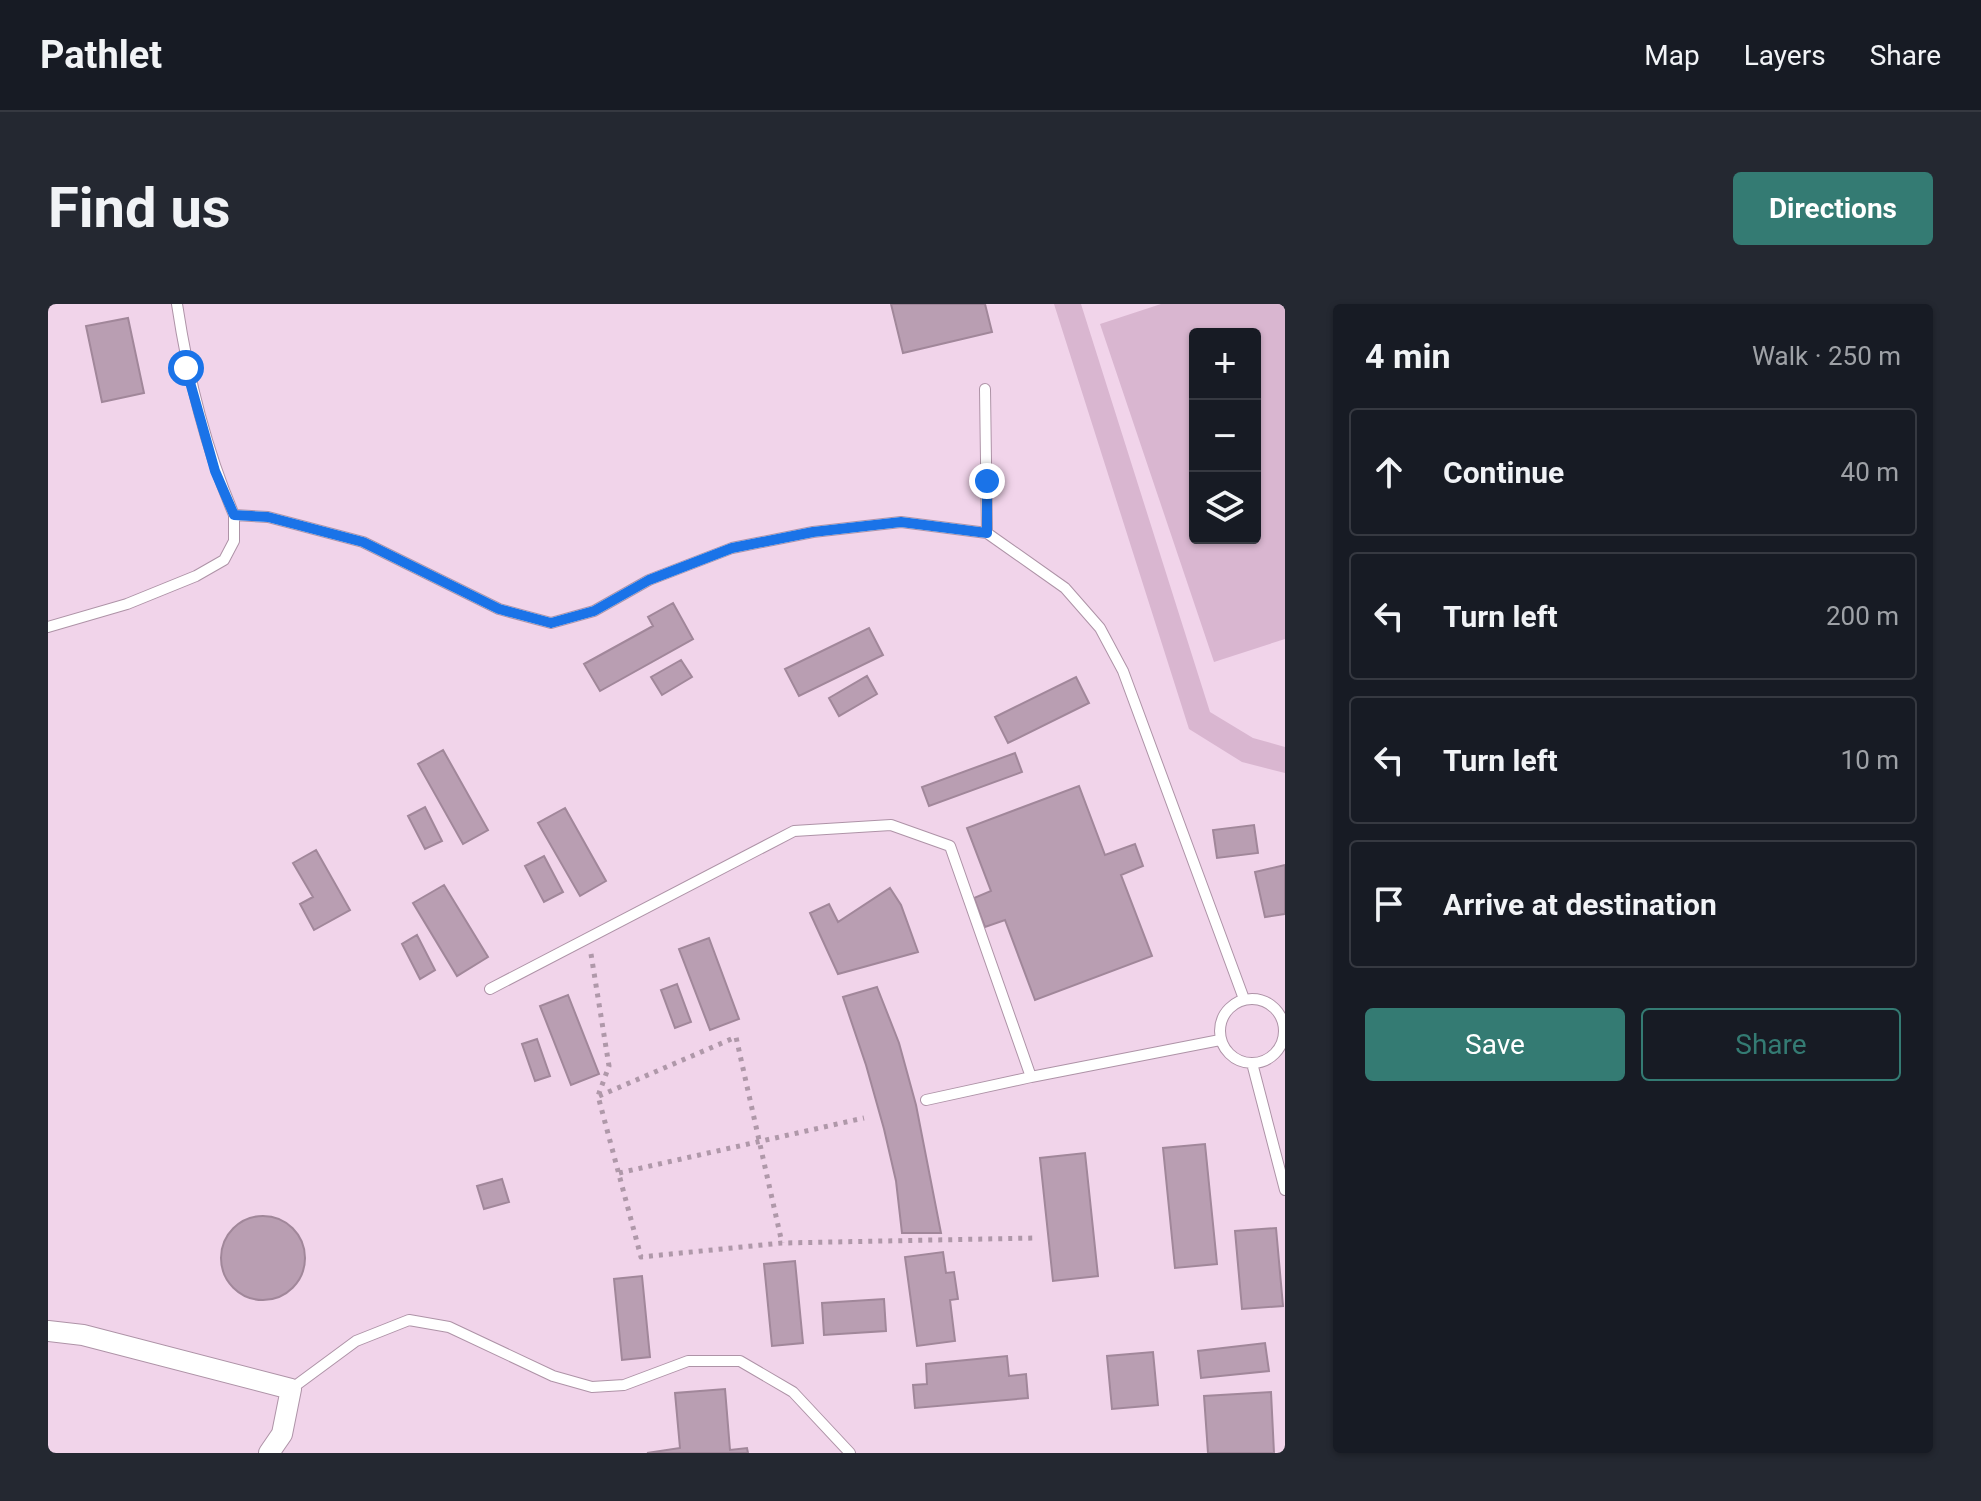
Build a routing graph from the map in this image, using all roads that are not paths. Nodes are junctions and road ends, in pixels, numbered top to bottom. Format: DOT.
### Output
graph roads {
  1 [pos="177,304"];
  2 [pos="985,389"];
  3 [pos="234,515"];
  4 [pos="987,533"];
  5 [pos="48,627"];
  6 [pos="490,989"];
  7 [pos="1244,999"];
  8 [pos="1284,1019"];
  9 [pos="1220,1040"];
  10 [pos="1252,1063"];
  11 [pos="1031,1077"];
  12 [pos="926,1100"];
  13 [pos="1285,1190"];
  14 [pos="48,1331"];
  15 [pos="291,1389"];
  16 [pos="269,1453"];
  17 [pos="850,1453"];
  1 -- 3 [label="lane"];
  2 -- 4 [label="lane"];
  3 -- 4 [label="lane"];
  3 -- 5 [label="lane"];
  4 -- 7 [label="lane"];
  6 -- 11 [label="lane"];
  7 -- 8 [label="lane"];
  7 -- 9 [label="lane"];
  8 -- 10 [label="lane"];
  9 -- 10 [label="lane"];
  9 -- 11 [label="lane"];
  10 -- 13 [label="lane"];
  11 -- 12 [label="lane"];
  14 -- 15 [label="street"];
  15 -- 16 [label="street"];
  15 -- 17 [label="lane"];
}
